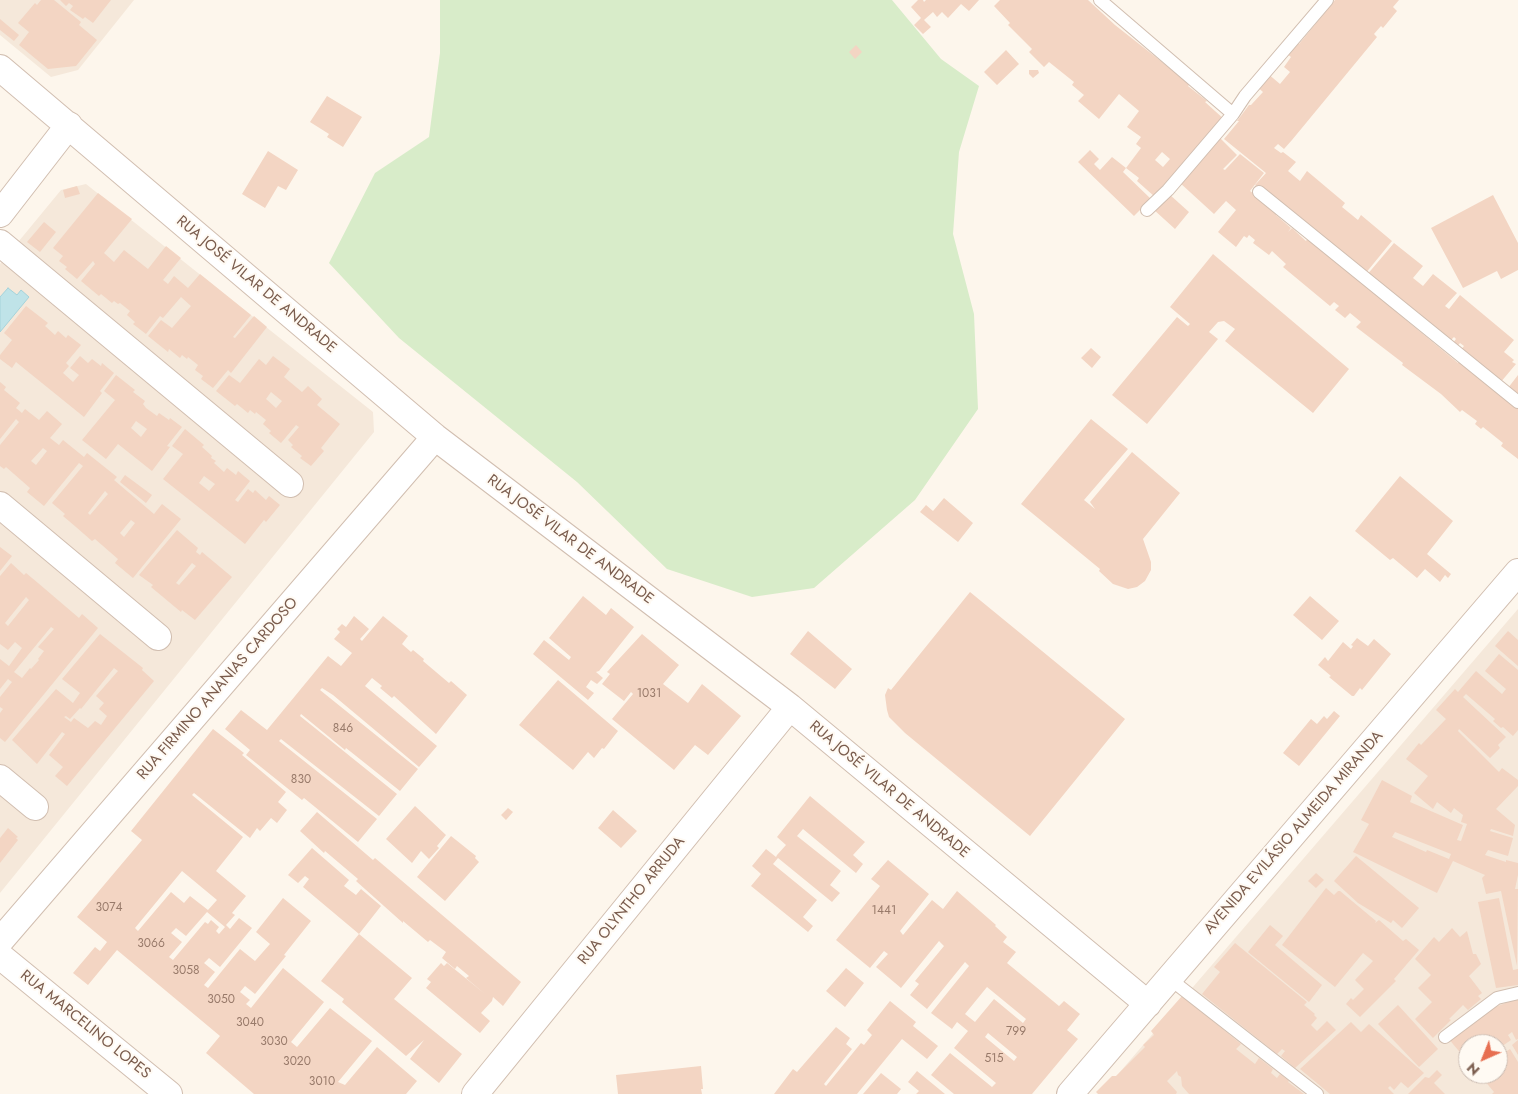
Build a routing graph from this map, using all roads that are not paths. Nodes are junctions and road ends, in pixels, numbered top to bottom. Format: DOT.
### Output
graph roads {
  1 [pos="1100,0"];
  2 [pos="1327,0"];
  3 [pos="0,68"];
  4 [pos="1233,114"];
  5 [pos="69,125"];
  6 [pos="1260,192"];
  7 [pos="1147,210"];
  8 [pos="0,214"];
  9 [pos="0,243"];
  10 [pos="1518,402"];
  11 [pos="435,437"];
  12 [pos="290,484"];
  13 [pos="0,505"];
  14 [pos="1518,572"];
  15 [pos="158,637"];
  16 [pos="790,707"];
  17 [pos="0,778"];
  18 [pos="35,807"];
  19 [pos="0,941"];
  20 [pos="0,956"];
  21 [pos="1170,979"];
  22 [pos="1518,993"];
  23 [pos="1148,1004"];
  24 [pos="1445,1037"];
  25 [pos="169,1094"];
  26 [pos="475,1094"];
  27 [pos="1070,1094"];
  28 [pos="1318,1094"];
  1 -- 4 [label="lane"];
  2 -- 4 [label="lane"];
  3 -- 5 [label="street, RUA JOSÉ VILAR DE ANDRADE"];
  4 -- 7 [label="lane"];
  5 -- 8 [label="street"];
  5 -- 11 [label="street, RUA JOSÉ VILAR DE ANDRADE"];
  6 -- 10 [label="lane"];
  9 -- 12 [label="street"];
  11 -- 16 [label="street, RUA JOSÉ VILAR DE ANDRADE"];
  11 -- 19 [label="street, RUA FIRMINO ANANIAS CARDOSO"];
  13 -- 15 [label="street"];
  14 -- 21 [label="street, AVENIDA EVILÁSIO ALMEIDA MIRANDA"];
  16 -- 23 [label="street, RUA JOSÉ VILAR DE ANDRADE"];
  16 -- 26 [label="street, RUA OLYNTHO ARRUDA"];
  17 -- 18 [label="street"];
  20 -- 25 [label="street, RUA MARCELINO LOPES"];
  21 -- 23 [label="street, AVENIDA EVILÁSIO ALMEIDA MIRANDA"];
  21 -- 28 [label="lane"];
  22 -- 24 [label="lane"];
  23 -- 27 [label="street, AVENIDA EVILÁSIO ALMEIDA MIRANDA"];
}
